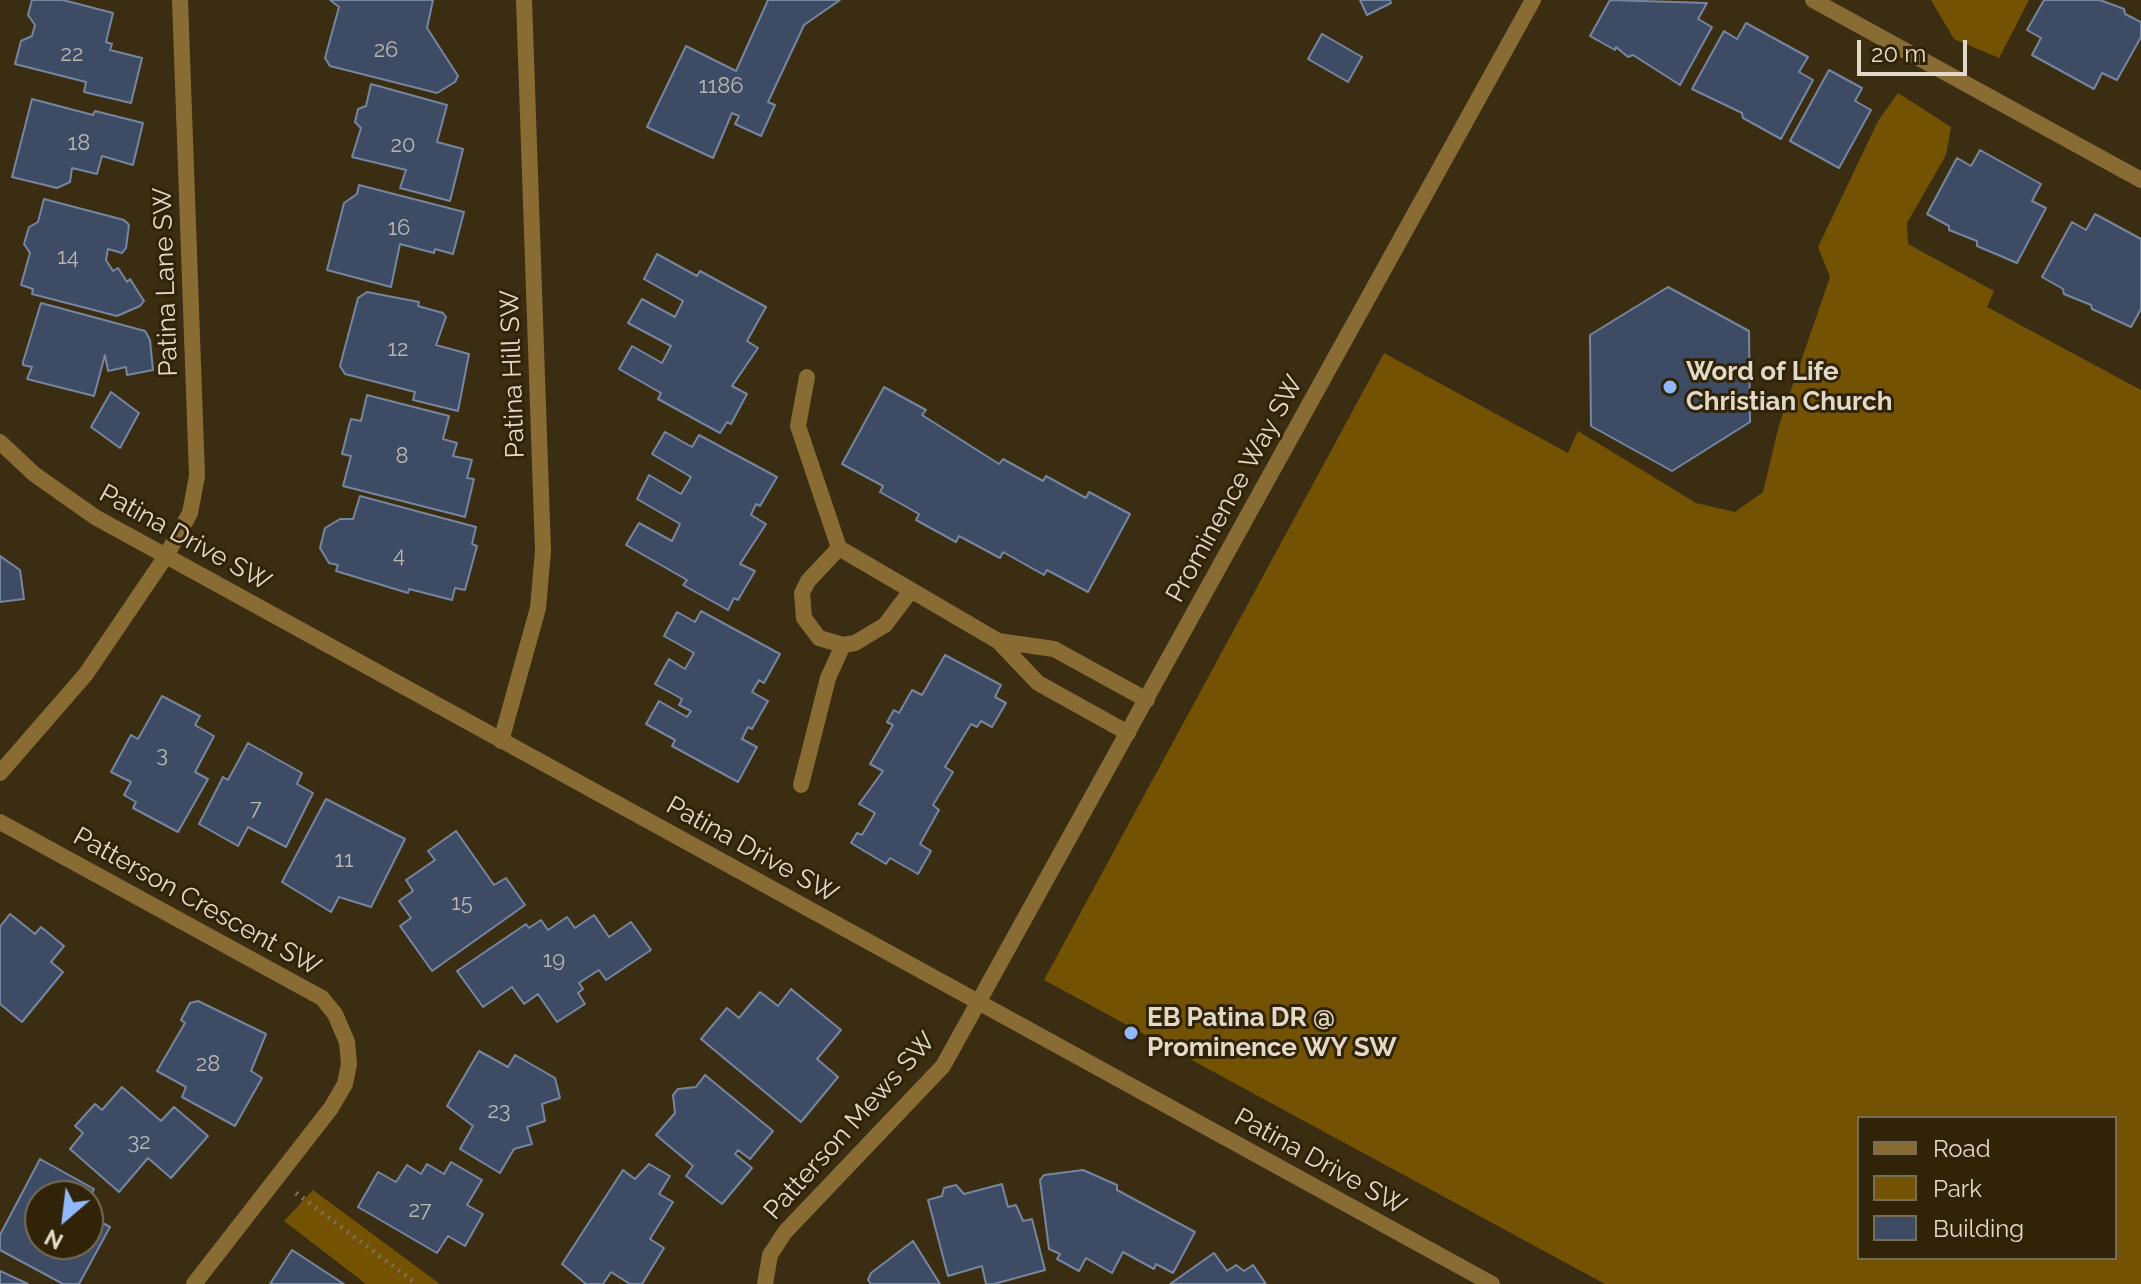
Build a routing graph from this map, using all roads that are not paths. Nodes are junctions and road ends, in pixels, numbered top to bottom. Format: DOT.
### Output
graph roads {
  1 [pos="180,0"];
  2 [pos="524,0"];
  3 [pos="1533,0"];
  4 [pos="1813,0"];
  5 [pos="2141,180"];
  6 [pos="807,377"];
  7 [pos="0,442"];
  8 [pos="839,548"];
  9 [pos="166,556"];
  10 [pos="910,592"];
  11 [pos="998,641"];
  12 [pos="843,645"];
  13 [pos="1147,700"];
  14 [pos="1128,733"];
  15 [pos="501,741"];
  16 [pos="0,773"];
  17 [pos="801,785"];
  18 [pos="0,822"];
  19 [pos="980,1002"];
  20 [pos="194,1284"];
  21 [pos="765,1284"];
  22 [pos="1492,1284"];
  1 -- 9 [label="street, Patina Lane SW"];
  2 -- 15 [label="street, Patina Hill SW"];
  3 -- 13 [label="street, Prominence Way SW"];
  4 -- 5 [label="street"];
  6 -- 8 [label="street"];
  7 -- 9 [label="street, Patina Drive SW"];
  8 -- 10 [label="street"];
  8 -- 12 [label="street"];
  9 -- 15 [label="street, Patina Drive SW"];
  9 -- 16 [label="street, Patina Lane SW"];
  10 -- 11 [label="street"];
  10 -- 12 [label="street"];
  11 -- 13 [label="street"];
  11 -- 14 [label="street"];
  12 -- 17 [label="street"];
  13 -- 14 [label="street, Prominence Way SW"];
  14 -- 19 [label="street, Prominence Way SW"];
  15 -- 19 [label="street, Patina Drive SW"];
  18 -- 20 [label="street, Patterson Crescent SW"];
  19 -- 21 [label="street, Patterson Mews SW"];
  19 -- 22 [label="street, Patina Drive SW"];
}
